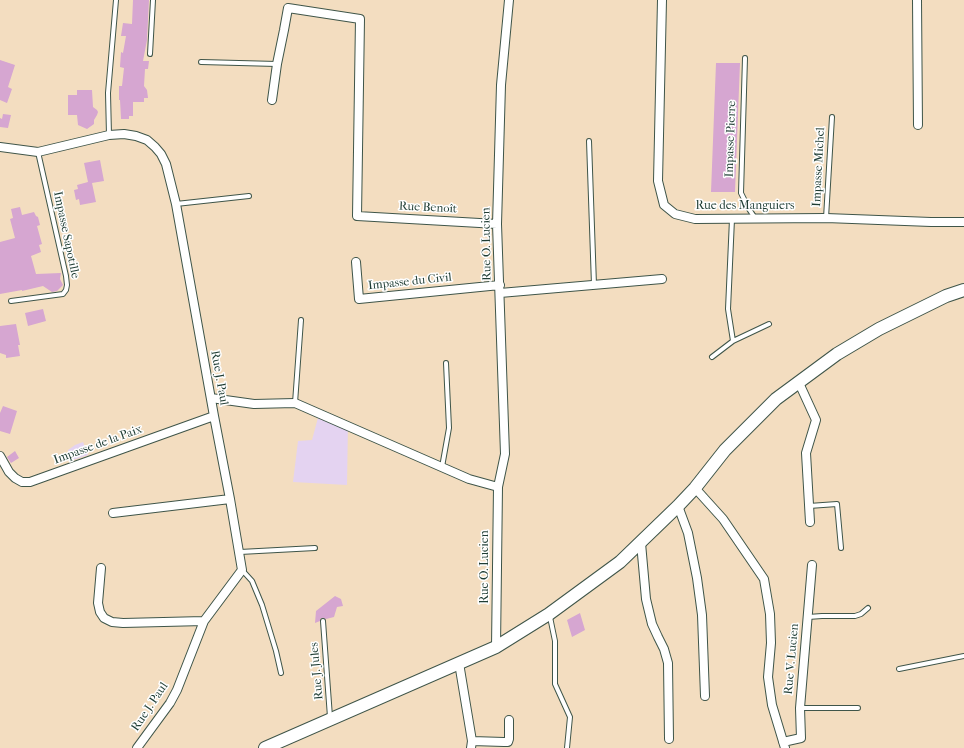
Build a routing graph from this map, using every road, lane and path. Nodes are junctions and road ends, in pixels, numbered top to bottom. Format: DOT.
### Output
graph roads {
  1 [pos="116,0"];
  2 [pos="153,0"];
  3 [pos="509,0"];
  4 [pos="662,0"];
  5 [pos="917,0"];
  6 [pos="150,54"];
  7 [pos="745,58"];
  8 [pos="201,62"];
  9 [pos="277,64"];
  10 [pos="272,100"];
  11 [pos="832,117"];
  12 [pos="918,125"];
  13 [pos="110,135"];
  14 [pos="589,140"];
  15 [pos="0,147"];
  16 [pos="38,152"];
  17 [pos="249,196"];
  18 [pos="176,204"];
  19 [pos="732,218"];
  20 [pos="755,218"];
  21 [pos="826,218"];
  22 [pos="964,222"];
  23 [pos="497,224"];
  24 [pos="356,262"];
  25 [pos="662,279"];
  26 [pos="594,286"];
  27 [pos="500,289"];
  28 [pos="964,290"];
  29 [pos="11,301"];
  30 [pos="301,320"];
  31 [pos="769,324"];
  32 [pos="733,341"];
  33 [pos="712,358"];
  34 [pos="446,363"];
  35 [pos="799,383"];
  36 [pos="211,398"];
  37 [pos="296,403"];
  38 [pos="214,416"];
  39 [pos="0,456"];
  40 [pos="442,467"];
  41 [pos="498,487"];
  42 [pos="695,488"];
  43 [pos="230,499"];
  44 [pos="678,506"];
  45 [pos="809,506"];
  46 [pos="113,513"];
  47 [pos="810,522"];
  48 [pos="641,543"];
  49 [pos="315,548"];
  50 [pos="841,548"];
  51 [pos="240,552"];
  52 [pos="812,565"];
  53 [pos="101,568"];
  54 [pos="242,570"];
  55 [pos="868,608"];
  56 [pos="549,614"];
  57 [pos="808,617"];
  58 [pos="204,621"];
  59 [pos="323,621"];
  60 [pos="496,647"];
  61 [pos="964,656"];
  62 [pos="459,663"];
  63 [pos="899,669"];
  64 [pos="281,673"];
  65 [pos="705,696"];
  66 [pos="800,708"];
  67 [pos="858,708"];
  68 [pos="331,719"];
  69 [pos="509,720"];
  70 [pos="669,739"];
  71 [pos="471,745"];
  72 [pos="784,745"];
  73 [pos="137,748"];
  74 [pos="266,748"];
  75 [pos="567,748"];
  1 -- 13 [label="lane"];
  2 -- 6 [label="lane"];
  3 -- 23 [label="street, Rue O. Lucien"];
  4 -- 19 [label="street, Rue des Manguiers"];
  5 -- 12 [label="street"];
  7 -- 20 [label="lane, Impasse Pierre"];
  8 -- 9 [label="lane"];
  9 -- 10 [label="street"];
  9 -- 23 [label="street, Rue Benoît"];
  11 -- 21 [label="lane, Impasse Michel"];
  13 -- 16 [label="street, Rue J. Paul"];
  13 -- 18 [label="street, Rue J. Paul"];
  14 -- 26 [label="lane"];
  15 -- 16 [label="street, Rue J. Paul"];
  16 -- 29 [label="lane, Impasse Sapotille"];
  17 -- 18 [label="lane"];
  18 -- 36 [label="street, Rue J. Paul"];
  19 -- 20 [label="street, Rue des Manguiers"];
  19 -- 32 [label="lane"];
  20 -- 21 [label="street, Rue des Manguiers"];
  21 -- 22 [label="street, Rue des Manguiers"];
  23 -- 27 [label="street, Rue O. Lucien"];
  24 -- 27 [label="street, Impasse du Civil"];
  25 -- 26 [label="street"];
  26 -- 27 [label="street"];
  27 -- 41 [label="street, Rue O. Lucien"];
  28 -- 35 [label="main road"];
  30 -- 37 [label="lane"];
  31 -- 32 [label="lane"];
  32 -- 33 [label="lane"];
  34 -- 40 [label="lane"];
  35 -- 42 [label="main road"];
  35 -- 45 [label="street"];
  36 -- 37 [label="street"];
  36 -- 38 [label="street, Rue J. Paul"];
  37 -- 40 [label="street"];
  38 -- 39 [label="street, Impasse de la Paix"];
  38 -- 43 [label="street, Rue J. Paul"];
  40 -- 41 [label="street"];
  41 -- 60 [label="street, Rue O. Lucien"];
  42 -- 44 [label="main road"];
  42 -- 72 [label="street"];
  43 -- 46 [label="street"];
  43 -- 51 [label="street, Rue J. Paul"];
  44 -- 48 [label="main road"];
  44 -- 65 [label="street"];
  45 -- 47 [label="street"];
  45 -- 50 [label="lane"];
  48 -- 56 [label="main road"];
  48 -- 70 [label="street"];
  49 -- 51 [label="lane"];
  51 -- 54 [label="street, Rue J. Paul"];
  52 -- 57 [label="street, Rue V. Lucien"];
  53 -- 58 [label="street"];
  54 -- 58 [label="street, Rue J. Paul"];
  54 -- 64 [label="lane"];
  55 -- 57 [label="lane"];
  56 -- 60 [label="main road"];
  56 -- 75 [label="lane"];
  57 -- 66 [label="street, Rue V. Lucien"];
  58 -- 73 [label="street, Rue J. Paul"];
  59 -- 68 [label="lane, Rue J. Jules"];
  60 -- 62 [label="main road"];
  61 -- 63 [label="lane"];
  62 -- 68 [label="main road"];
  62 -- 71 [label="street"];
  66 -- 67 [label="lane"];
  66 -- 72 [label="street, Rue V. Lucien"];
  68 -- 74 [label="main road"];
  69 -- 71 [label="street"];
}
